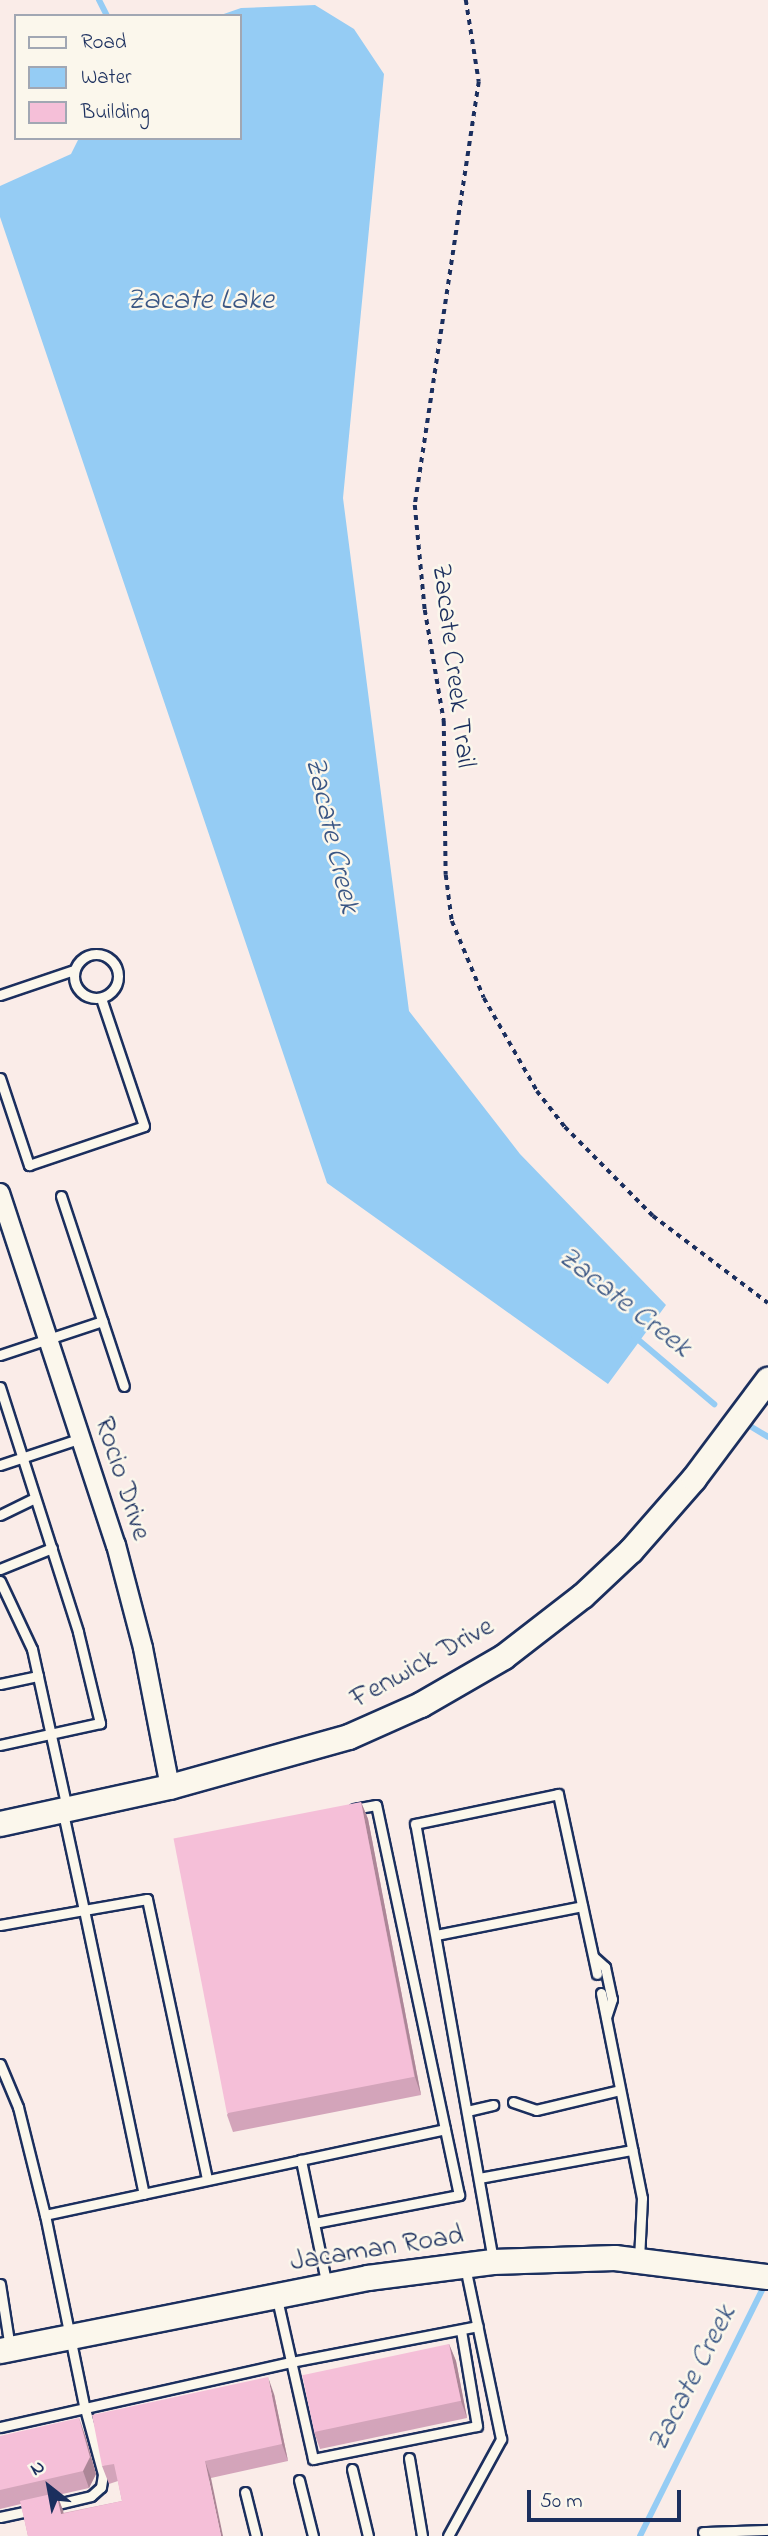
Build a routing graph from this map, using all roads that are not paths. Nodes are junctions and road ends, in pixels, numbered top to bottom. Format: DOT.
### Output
graph roads {
  1 [pos="74,970"];
  2 [pos="0,995"];
  3 [pos="101,998"];
  4 [pos="0,1078"];
  5 [pos="0,1193"];
  6 [pos="61,1196"];
  7 [pos="103,1321"];
  8 [pos="48,1340"];
  9 [pos="0,1355"];
  10 [pos="768,1380"];
  11 [pos="124,1385"];
  12 [pos="0,1387"];
  13 [pos="80,1438"];
  14 [pos="23,1458"];
  15 [pos="0,1465"];
  16 [pos="35,1498"];
  17 [pos="0,1515"];
  18 [pos="52,1548"];
  19 [pos="0,1569"];
  20 [pos="0,1581"];
  21 [pos="38,1676"];
  22 [pos="0,1684"];
  23 [pos="51,1734"];
  24 [pos="0,1745"];
  25 [pos="170,1787"];
  26 [pos="65,1810"];
  27 [pos="348,1810"];
  28 [pos="0,1824"];
  29 [pos="582,1906"];
  30 [pos="84,1910"];
  31 [pos="0,1925"];
  32 [pos="436,1935"];
  33 [pos="593,1956"];
  34 [pos="597,1974"];
  35 [pos="601,1993"];
  36 [pos="606,2017"];
  37 [pos="0,2064"];
  38 [pos="621,2090"];
  39 [pos="513,2102"];
  40 [pos="493,2105"];
  41 [pos="467,2111"];
  42 [pos="445,2129"];
  43 [pos="632,2150"];
  44 [pos="301,2160"];
  45 [pos="479,2178"];
  46 [pos="206,2180"];
  47 [pos="144,2194"];
  48 [pos="45,2215"];
  49 [pos="314,2223"];
  50 [pos="639,2261"];
  51 [pos="493,2262"];
  52 [pos="465,2265"];
  53 [pos="768,2277"];
  54 [pos="0,2284"];
  55 [pos="327,2286"];
  56 [pos="276,2297"];
  57 [pos="478,2326"];
  58 [pos="461,2330"];
  59 [pos="72,2338"];
  60 [pos="5,2350"];
  61 [pos="290,2362"];
  62 [pos="84,2405"];
  63 [pos="0,2427"];
  64 [pos="410,2458"];
  65 [pos="352,2469"];
  66 [pos="299,2480"];
  67 [pos="245,2492"];
  68 [pos="0,2517"];
  69 [pos="768,2530"];
  70 [pos="703,2532"];
  71 [pos="256,2536"];
  72 [pos="313,2536"];
  73 [pos="368,2536"];
  74 [pos="422,2536"];
  75 [pos="448,2536"];
  1 -- 2 [label="lane"];
  1 -- 3 [label="lane"];
  1 -- 3 [label="lane"];
  3 -- 4 [label="lane"];
  5 -- 8 [label="street, Rocio Drive"];
  6 -- 7 [label="lane"];
  7 -- 8 [label="lane"];
  7 -- 11 [label="lane"];
  8 -- 9 [label="lane"];
  8 -- 13 [label="street, Rocio Drive"];
  10 -- 25 [label="street, Fenwick Drive"];
  12 -- 14 [label="lane"];
  13 -- 14 [label="lane"];
  13 -- 25 [label="street, Rocio Drive"];
  14 -- 15 [label="lane"];
  14 -- 16 [label="lane"];
  16 -- 17 [label="lane"];
  16 -- 18 [label="lane"];
  18 -- 19 [label="lane"];
  18 -- 23 [label="lane"];
  20 -- 21 [label="lane"];
  21 -- 22 [label="lane"];
  21 -- 23 [label="lane"];
  23 -- 24 [label="lane"];
  23 -- 26 [label="lane"];
  25 -- 26 [label="street, Fenwick Drive"];
  26 -- 28 [label="street, Fenwick Drive"];
  26 -- 30 [label="lane"];
  27 -- 42 [label="lane"];
  29 -- 32 [label="lane"];
  29 -- 32 [label="lane"];
  29 -- 33 [label="lane"];
  30 -- 31 [label="lane"];
  30 -- 46 [label="lane"];
  30 -- 47 [label="lane"];
  32 -- 41 [label="lane"];
  33 -- 34 [label="lane"];
  33 -- 36 [label="lane"];
  35 -- 36 [label="lane"];
  36 -- 38 [label="lane"];
  37 -- 48 [label="lane"];
  38 -- 39 [label="lane"];
  38 -- 43 [label="lane"];
  40 -- 41 [label="lane"];
  41 -- 45 [label="lane"];
  42 -- 44 [label="lane"];
  42 -- 49 [label="lane"];
  43 -- 45 [label="lane"];
  43 -- 50 [label="lane"];
  44 -- 46 [label="lane"];
  44 -- 49 [label="lane"];
  45 -- 51 [label="lane"];
  46 -- 47 [label="lane"];
  47 -- 48 [label="lane"];
  48 -- 59 [label="lane"];
  49 -- 55 [label="lane"];
  50 -- 51 [label="street, Jacaman Road"];
  50 -- 53 [label="street, Jacaman Road"];
  51 -- 52 [label="street, Jacaman Road"];
  52 -- 55 [label="street, Jacaman Road"];
  52 -- 57 [label="lane"];
  54 -- 60 [label="lane"];
  55 -- 56 [label="street, Jacaman Road"];
  56 -- 59 [label="street, Jacaman Road"];
  56 -- 61 [label="lane"];
  57 -- 58 [label="lane"];
  57 -- 75 [label="lane"];
  58 -- 61 [label="lane"];
  58 -- 61 [label="lane"];
  59 -- 60 [label="street, Jacaman Road"];
  59 -- 62 [label="lane"];
  61 -- 62 [label="lane"];
  62 -- 63 [label="lane"];
  62 -- 68 [label="lane"];
  64 -- 74 [label="lane"];
  65 -- 73 [label="lane"];
  66 -- 72 [label="lane"];
  67 -- 71 [label="lane"];
  69 -- 70 [label="lane"];
}
